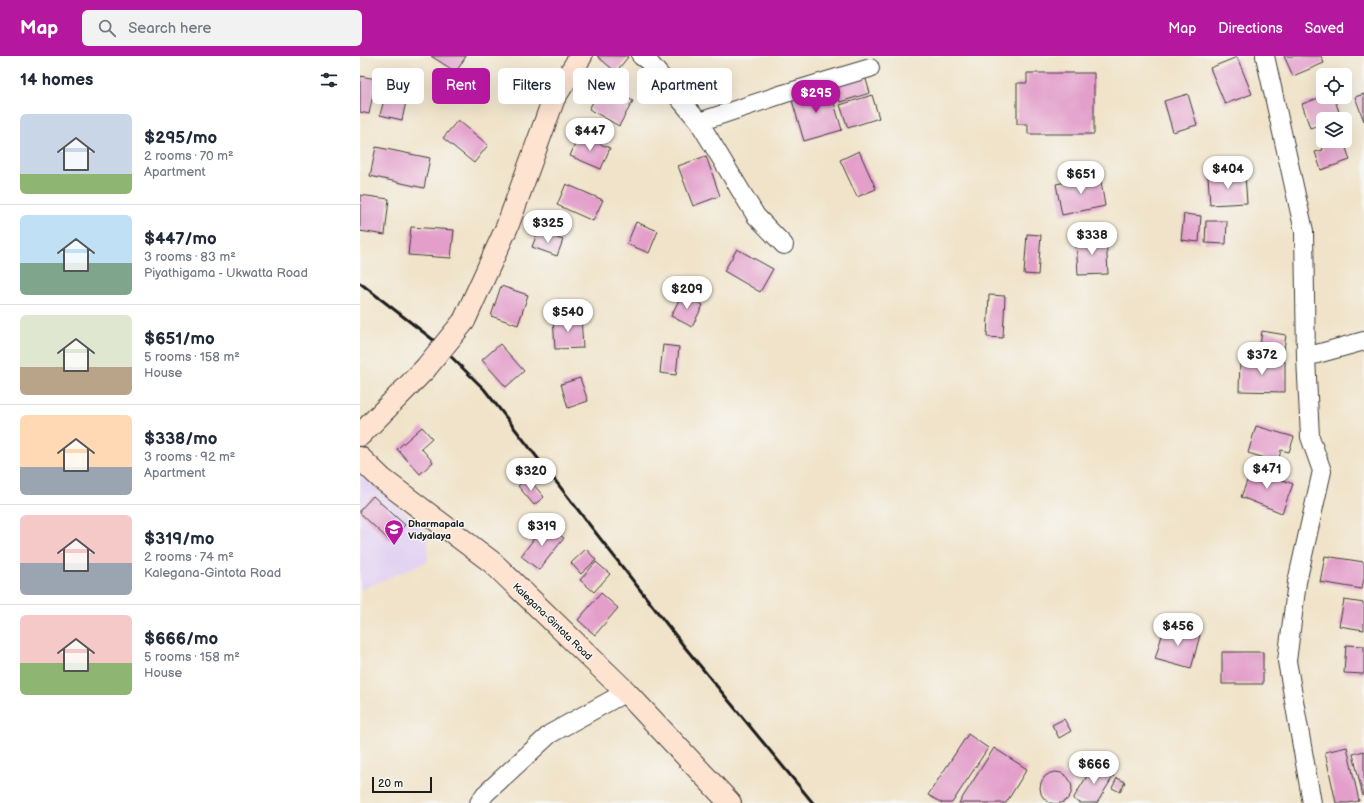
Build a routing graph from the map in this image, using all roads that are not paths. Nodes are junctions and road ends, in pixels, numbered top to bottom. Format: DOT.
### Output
graph roads {
  1 [pos="581,56"];
  2 [pos="641,56"];
  3 [pos="1266,56"];
  4 [pos="870,68"];
  5 [pos="698,122"];
  6 [pos="784,245"];
  7 [pos="1364,341"];
  8 [pos="1306,357"];
  9 [pos="360,435"];
  10 [pos="360,458"];
  11 [pos="626,692"];
  12 [pos="479,803"];
  13 [pos="730,803"];
  14 [pos="1312,803"];
  1 -- 9 [label="main road, bridge"];
  2 -- 5 [label="street"];
  3 -- 8 [label="street"];
  4 -- 5 [label="street"];
  5 -- 6 [label="street"];
  7 -- 8 [label="street"];
  8 -- 14 [label="street"];
  10 -- 11 [label="main road, Kalegana-Gintota Road"];
  11 -- 12 [label="street"];
  11 -- 13 [label="main road, Kalegana-Gintota Road"];
}
